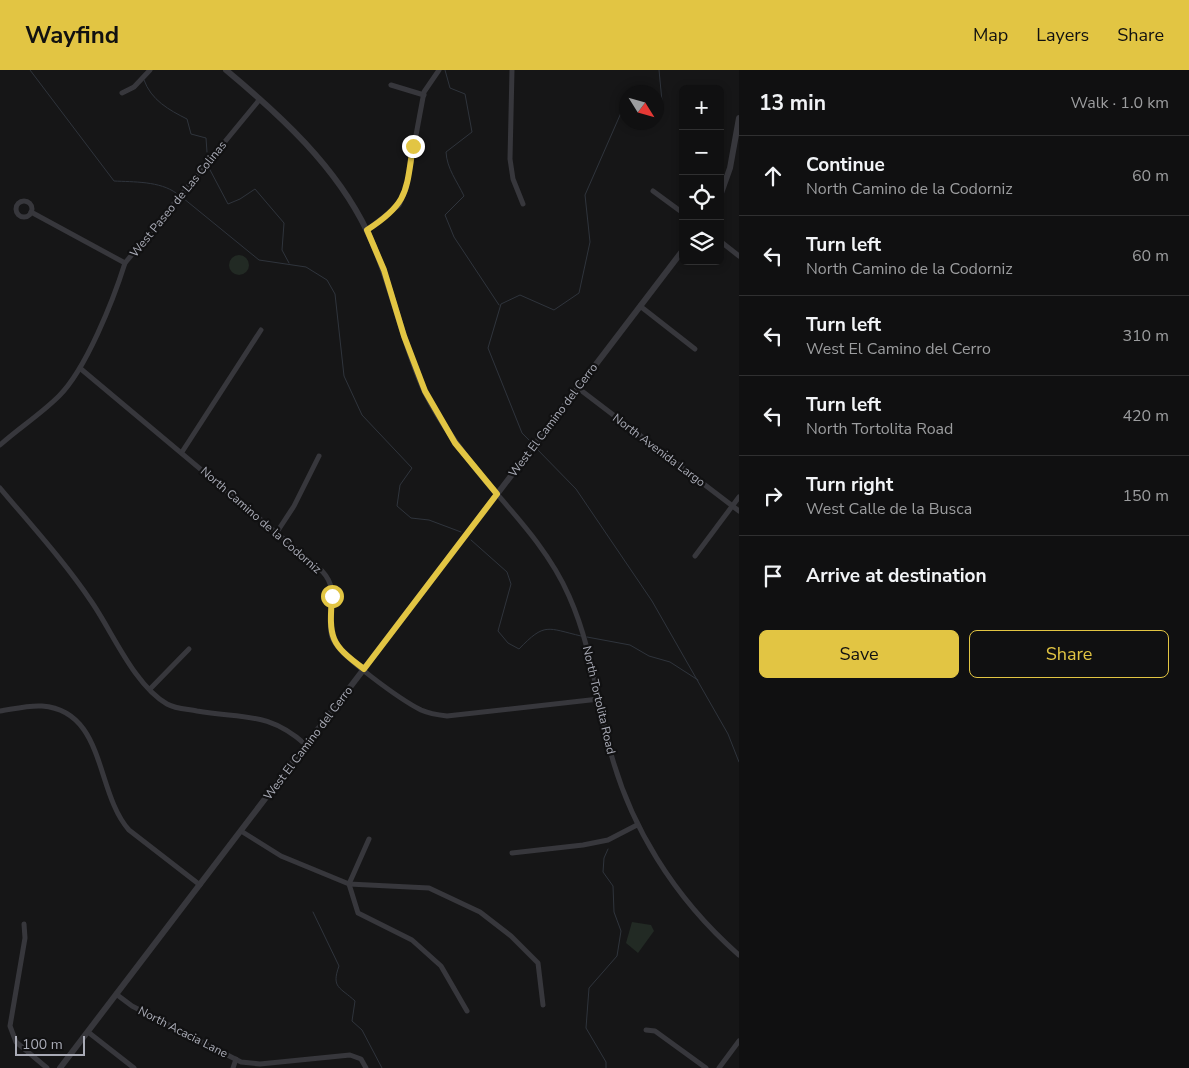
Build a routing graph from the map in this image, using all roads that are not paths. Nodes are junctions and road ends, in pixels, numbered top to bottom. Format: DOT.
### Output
graph roads {
  1 [pos="150,70"];
  2 [pos="226,70"];
  3 [pos="440,70"];
  4 [pos="512,70"];
  5 [pos="391,85"];
  6 [pos="122,93"];
  7 [pos="424,95"];
  8 [pos="260,99"];
  9 [pos="739,118"];
  10 [pos="724,185"];
  11 [pos="654,191"];
  12 [pos="523,204"];
  13 [pos="679,210"];
  14 [pos="31,212"];
  15 [pos="367,230"];
  16 [pos="724,244"];
  17 [pos="679,255"];
  18 [pos="739,256"];
  19 [pos="125,263"];
  20 [pos="640,306"];
  21 [pos="261,330"];
  22 [pos="695,349"];
  23 [pos="81,369"];
  24 [pos="578,388"];
  25 [pos="0,445"];
  26 [pos="182,452"];
  27 [pos="319,456"];
  28 [pos="0,488"];
  29 [pos="497,494"];
  30 [pos="739,497"];
  31 [pos="732,506"];
  32 [pos="739,511"];
  33 [pos="277,532"];
  34 [pos="695,556"];
  35 [pos="189,649"];
  36 [pos="364,669"];
  37 [pos="150,689"];
  38 [pos="599,699"];
  39 [pos="0,711"];
  40 [pos="306,745"];
  41 [pos="637,825"];
  42 [pos="241,831"];
  43 [pos="369,839"];
  44 [pos="512,853"];
  45 [pos="349,884"];
  46 [pos="200,885"];
  47 [pos="24,924"];
  48 [pos="739,955"];
  49 [pos="116,994"];
  50 [pos="542,1005"];
  51 [pos="467,1011"];
  52 [pos="646,1030"];
  53 [pos="88,1032"];
  54 [pos="739,1041"];
  55 [pos="236,1058"];
  56 [pos="47,1068"];
  57 [pos="60,1068"];
  58 [pos="134,1068"];
  59 [pos="233,1068"];
  60 [pos="366,1068"];
  61 [pos="706,1068"];
  62 [pos="719,1068"];
  1 -- 6 [label="street"];
  2 -- 8 [label="street, North Tortolita Road"];
  3 -- 7 [label="street"];
  4 -- 12 [label="street"];
  5 -- 7 [label="street"];
  7 -- 15 [label="street"];
  8 -- 15 [label="street, North Tortolita Road"];
  8 -- 19 [label="street, West Paseo de Las Colinas"];
  9 -- 10 [label="street"];
  11 -- 13 [label="street"];
  14 -- 19 [label="street"];
  15 -- 29 [label="street, North Tortolita Road"];
  16 -- 18 [label="street"];
  17 -- 20 [label="street, West El Camino del Cerro"];
  19 -- 23 [label="street, West Paseo de Las Colinas"];
  20 -- 22 [label="street"];
  20 -- 24 [label="street, West El Camino del Cerro"];
  21 -- 26 [label="street"];
  23 -- 25 [label="street, West Paseo de Las Colinas"];
  23 -- 26 [label="street, North Camino de la Codorniz"];
  24 -- 29 [label="street, West El Camino del Cerro"];
  24 -- 31 [label="street, North Avenida Largo"];
  26 -- 33 [label="street, North Camino de la Codorniz"];
  27 -- 33 [label="street"];
  28 -- 37 [label="street"];
  29 -- 36 [label="street, West El Camino del Cerro"];
  29 -- 38 [label="street, North Tortolita Road"];
  30 -- 31 [label="street"];
  31 -- 32 [label="street, North Avenida Largo"];
  31 -- 34 [label="street"];
  33 -- 36 [label="street, North Camino de la Codorniz"];
  35 -- 37 [label="street"];
  36 -- 38 [label="street, North Camino de la Codorniz"];
  36 -- 40 [label="street, West El Camino del Cerro"];
  37 -- 40 [label="street"];
  38 -- 41 [label="street, North Tortolita Road"];
  39 -- 46 [label="street"];
  40 -- 42 [label="street, West El Camino del Cerro"];
  41 -- 44 [label="street"];
  41 -- 48 [label="street, North Tortolita Road"];
  42 -- 45 [label="street"];
  42 -- 46 [label="street, West El Camino del Cerro"];
  43 -- 45 [label="street"];
  45 -- 50 [label="street"];
  45 -- 51 [label="street"];
  46 -- 49 [label="street, West El Camino del Cerro"];
  47 -- 56 [label="street"];
  49 -- 53 [label="street, West El Camino del Cerro"];
  49 -- 55 [label="street, North Acacia Lane"];
  52 -- 61 [label="street"];
  53 -- 57 [label="street, West El Camino del Cerro"];
  53 -- 58 [label="street"];
  54 -- 62 [label="street"];
  55 -- 59 [label="street"];
  55 -- 60 [label="street, North Acacia Lane"];
}
